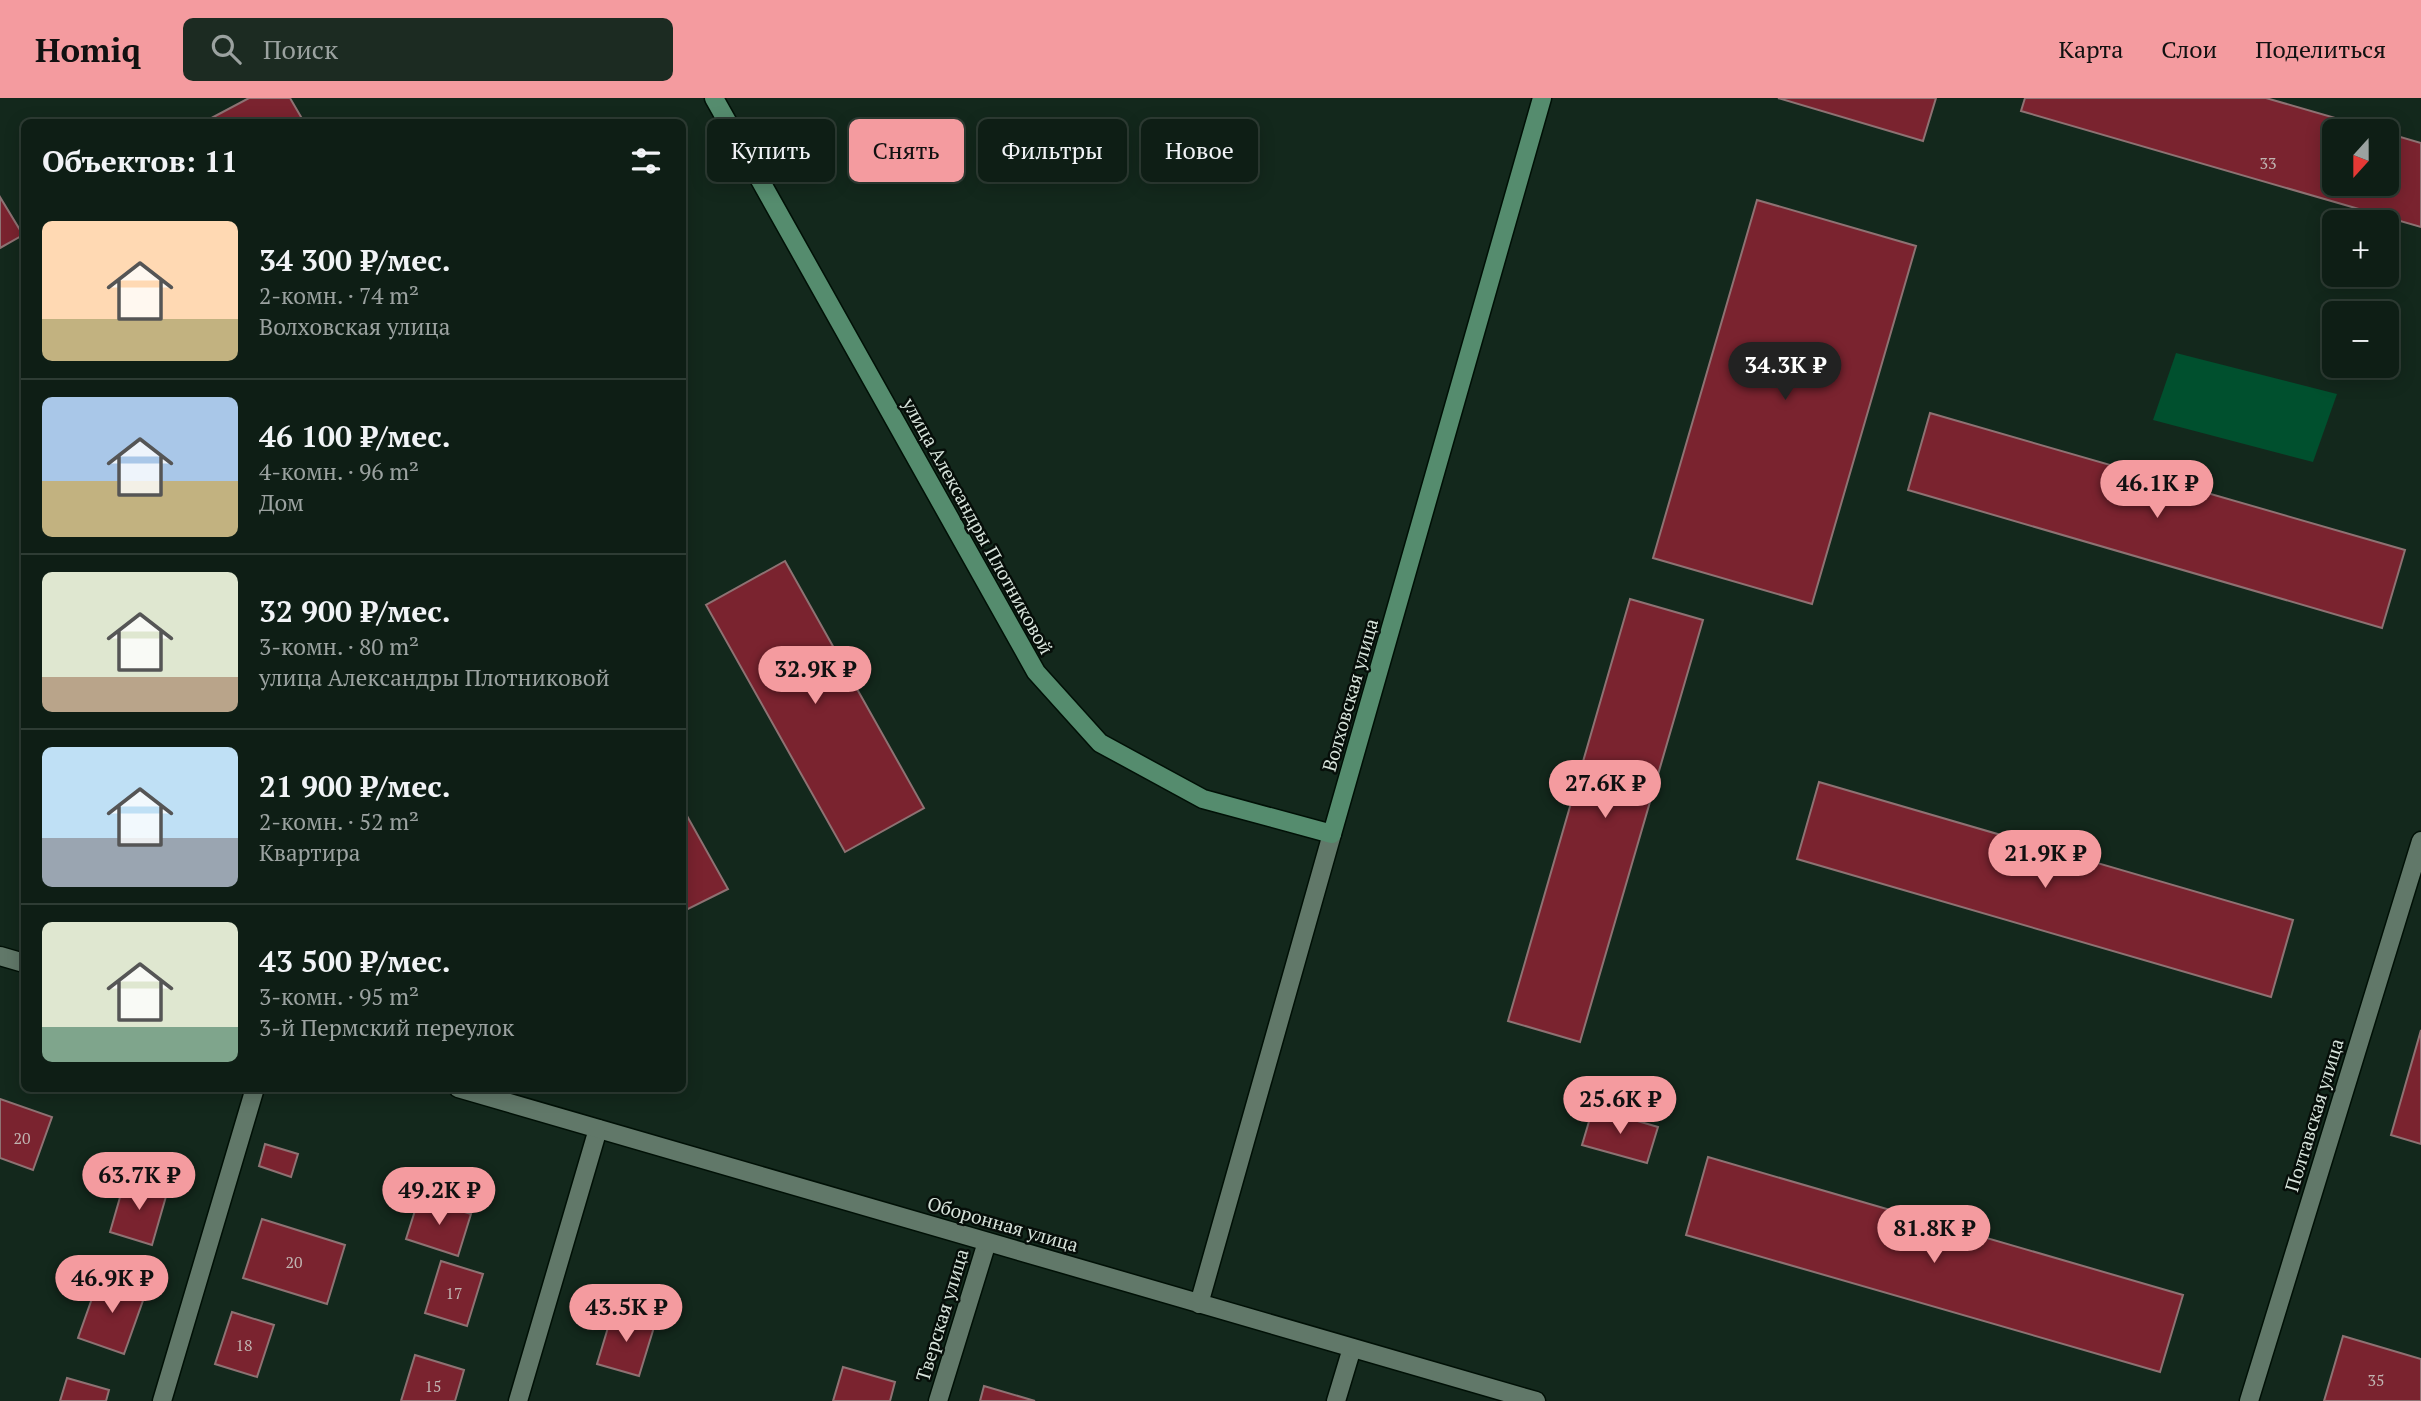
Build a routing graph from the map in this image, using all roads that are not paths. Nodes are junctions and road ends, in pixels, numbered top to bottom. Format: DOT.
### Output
graph roads {
  1 [pos="714,98"];
  2 [pos="1542,98"];
  3 [pos="1332,834"];
  4 [pos="2421,842"];
  5 [pos="0,956"];
  6 [pos="21,962"];
  7 [pos="254,1092"];
  8 [pos="471,1092"];
  9 [pos="598,1129"];
  10 [pos="987,1242"];
  11 [pos="1199,1304"];
  12 [pos="1352,1348"];
  13 [pos="162,1401"];
  14 [pos="518,1401"];
  15 [pos="938,1401"];
  16 [pos="1336,1401"];
  17 [pos="1536,1401"];
  18 [pos="2249,1401"];
  1 -- 3 [label="main road, улица Александры Плотниковой"];
  2 -- 3 [label="main road, Волховская улица"];
  3 -- 11 [label="street, Волховская улица"];
  4 -- 18 [label="street, Полтавская улица"];
  5 -- 6 [label="street"];
  7 -- 13 [label="street"];
  8 -- 9 [label="street, Оборонная улица"];
  9 -- 10 [label="street, Оборонная улица"];
  9 -- 14 [label="street"];
  10 -- 11 [label="street, Оборонная улица"];
  10 -- 15 [label="street, Тверская улица"];
  11 -- 12 [label="street, Оборонная улица"];
  12 -- 16 [label="street"];
  12 -- 17 [label="street, Оборонная улица"];
}
